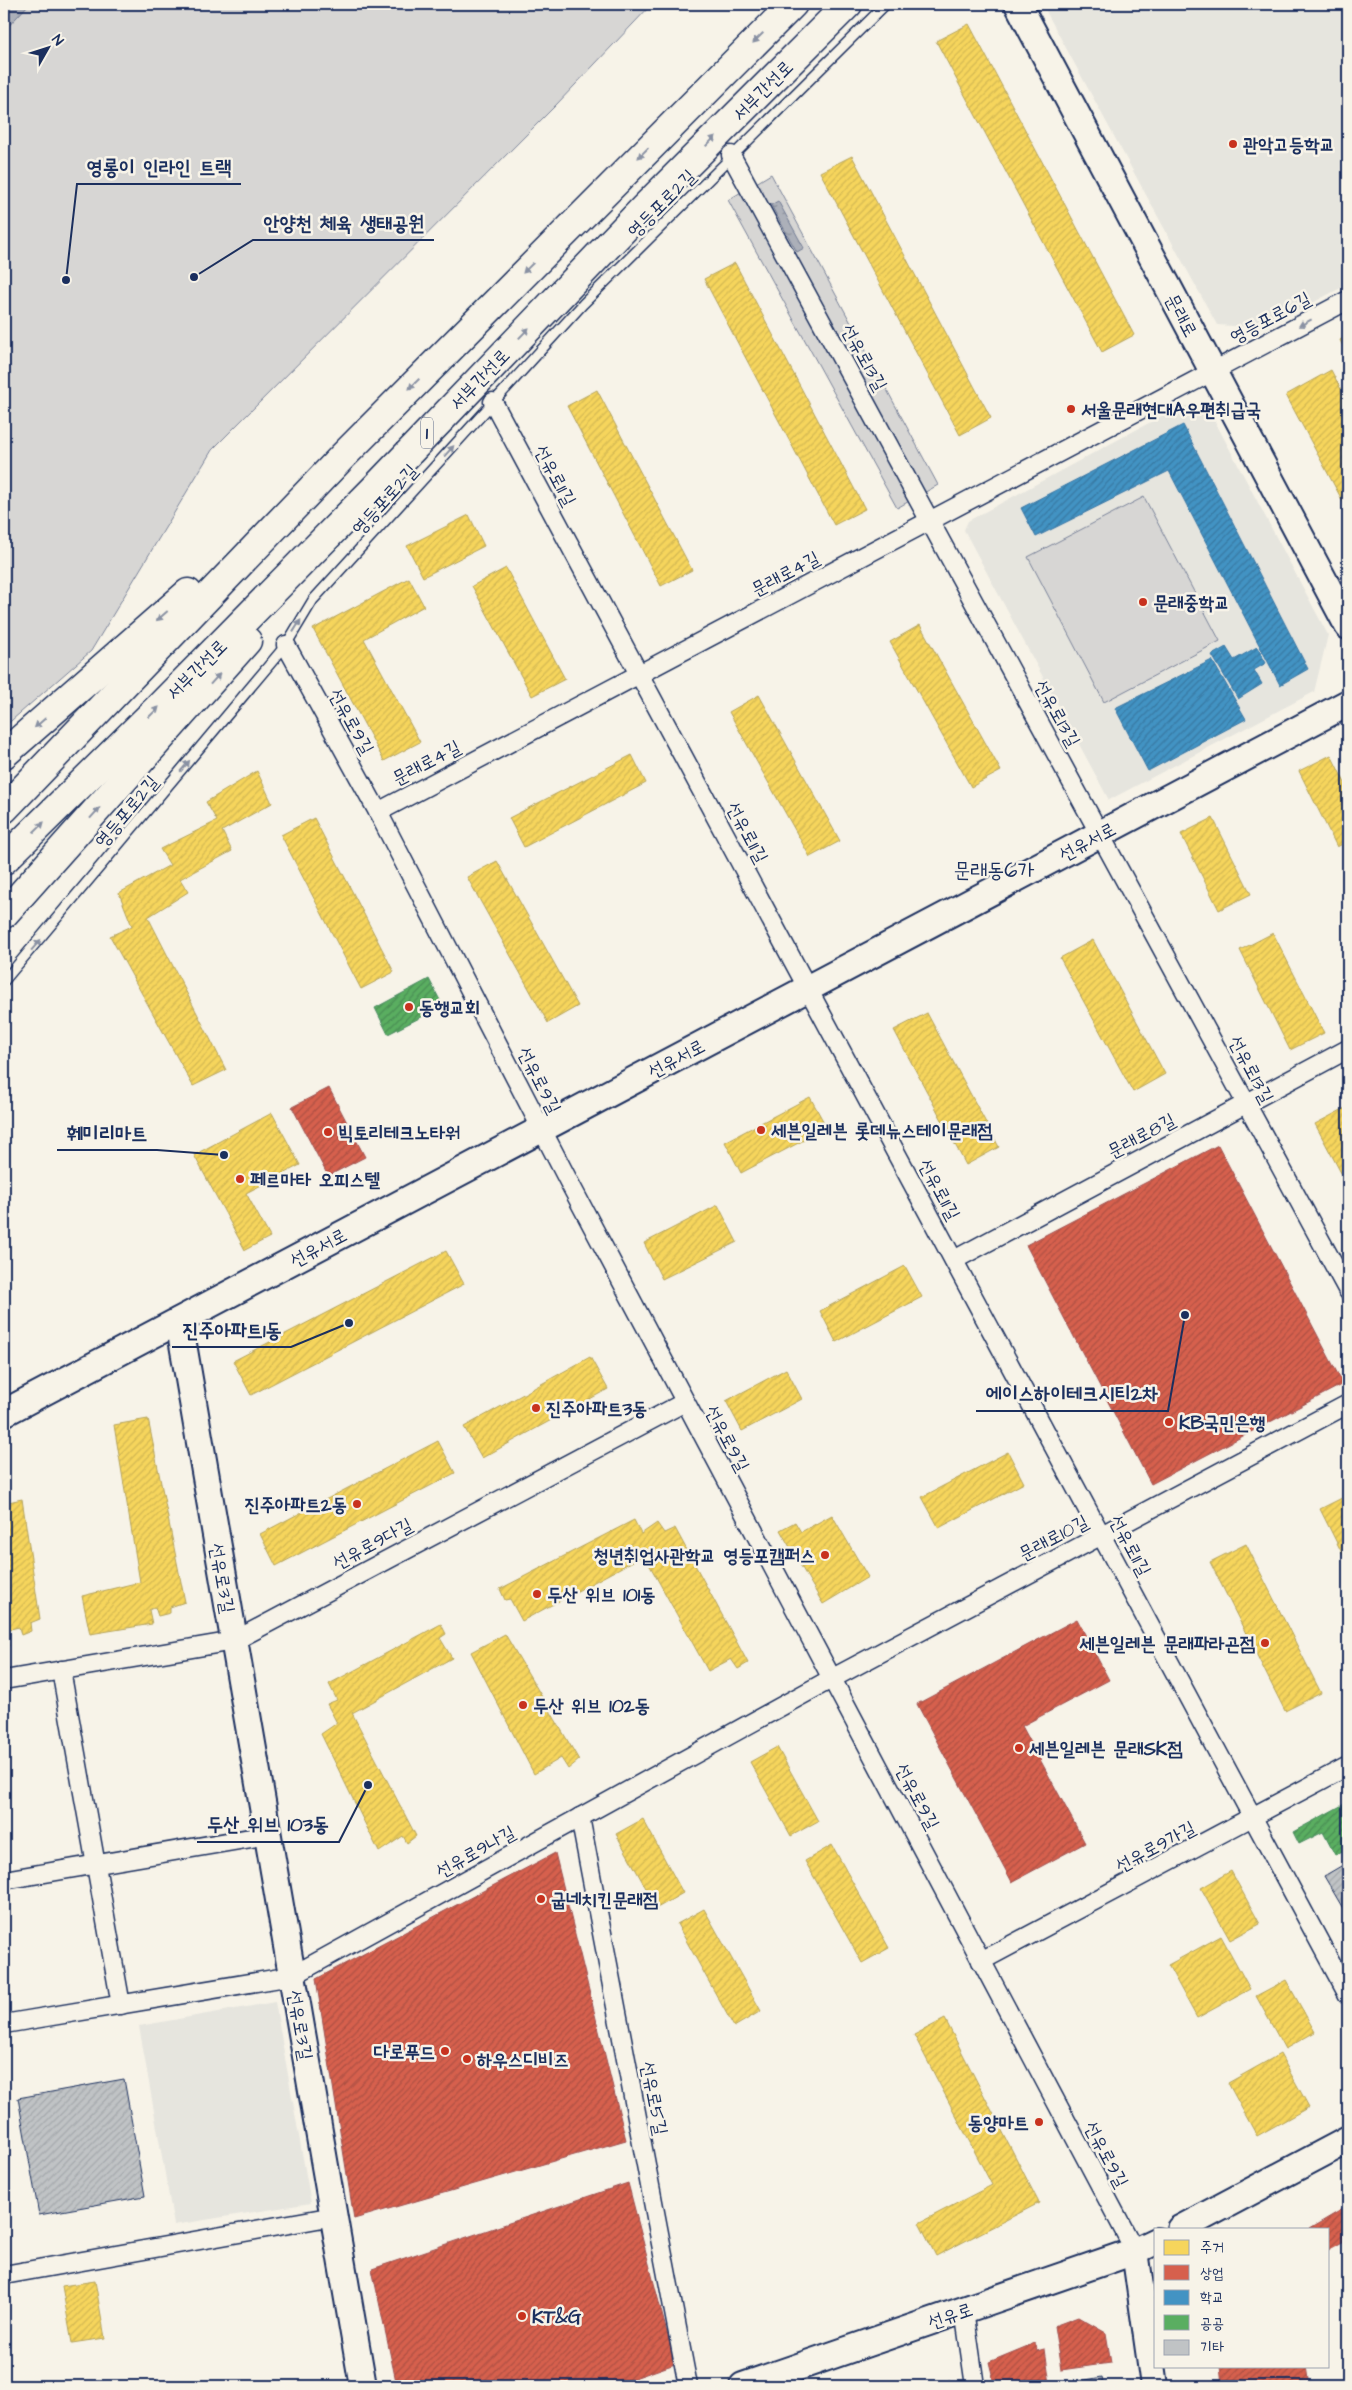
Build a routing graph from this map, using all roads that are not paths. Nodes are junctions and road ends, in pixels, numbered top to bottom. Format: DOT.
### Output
graph roads {
  1 [pos="792,4"];
  2 [pos="848,4"];
  3 [pos="886,4"];
  4 [pos="1018,4"];
  5 [pos="731,155"];
  6 [pos="1348,300"];
  7 [pos="1212,372"];
  8 [pos="494,402"];
  9 [pos="343,456"];
  10 [pos="376,487"];
  11 [pos="930,520"];
  12 [pos="1348,626"];
  13 [pos="286,645"];
  14 [pos="639,673"];
  15 [pos="1348,703"];
  16 [pos="4,754"];
  17 [pos="4,809"];
  18 [pos="378,812"];
  19 [pos="1100,835"];
  20 [pos="4,860"];
  21 [pos="4,914"];
  22 [pos="4,982"];
  23 [pos="808,989"];
  24 [pos="1348,1049"];
  25 [pos="1246,1102"];
  26 [pos="541,1130"];
  27 [pos="954,1260"];
  28 [pos="1348,1291"];
  29 [pos="179,1321"];
  30 [pos="685,1402"];
  31 [pos="1348,1404"];
  32 [pos="4,1413"];
  33 [pos="1101,1535"];
  34 [pos="234,1641"];
  35 [pos="62,1670"];
  36 [pos="831,1679"];
  37 [pos="4,1680"];
  38 [pos="1348,1766"];
  39 [pos="580,1817"];
  40 [pos="1253,1818"];
  41 [pos="268,1835"];
  42 [pos="96,1865"];
  43 [pos="4,1880"];
  44 [pos="981,1961"];
  45 [pos="292,1976"];
  46 [pos="1348,1995"];
  47 [pos="121,2005"];
  48 [pos="4,2024"];
  49 [pos="1348,2140"];
  50 [pos="334,2216"];
  51 [pos="1207,2221"];
  52 [pos="1183,2228"];
  53 [pos="1145,2246"];
  54 [pos="4,2275"];
  55 [pos="964,2310"];
  56 [pos="1154,2374"];
  57 [pos="363,2386"];
  58 [pos="688,2386"];
  59 [pos="743,2386"];
  60 [pos="975,2386"];
  1 -- 9 [label="main road, 1, one-way"];
  10 -- 2 [label="main road, 서부간선로 / 1, one-way"];
  3 -- 5 [label="lane, 영등포로2길"];
  4 -- 7 [label="street, 문래로"];
  5 -- 8 [label="lane, 영등포로2길"];
  5 -- 11 [label="street, 선유로13길"];
  6 -- 7 [label="street, 영등포로6길, one-way"];
  7 -- 11 [label="street, 문래로4길"];
  7 -- 12 [label="street, 문래로"];
  13 -- 8 [label="lane, 영등포로2길, one-way"];
  8 -- 14 [label="street, 선유로11길"];
  9 -- 16 [label="main road, 1, one-way"];
  9 -- 17 [label="main road, 1"];
  20 -- 10 [label="main road, 서부간선로 / 1, one-way"];
  21 -- 10 [label="main road, 1, one-way"];
  11 -- 14 [label="street, 문래로4길"];
  11 -- 19 [label="street, 선유로13길"];
  13 -- 18 [label="street, 선유로9길"];
  22 -- 13 [label="lane, 영등포로2길, one-way"];
  14 -- 18 [label="street, 문래로4길"];
  14 -- 23 [label="street, 선유로11길"];
  15 -- 19 [label="street, 선유서로"];
  18 -- 26 [label="street, 선유로9길"];
  19 -- 23 [label="street, 선유서로"];
  19 -- 25 [label="street, 선유로13길"];
  23 -- 26 [label="street, 선유서로"];
  23 -- 27 [label="street, 선유로11길"];
  24 -- 25 [label="street, 문래로8길"];
  25 -- 27 [label="street, 문래로8길"];
  25 -- 28 [label="street, 선유로13길"];
  26 -- 29 [label="street, 선유서로"];
  26 -- 30 [label="street, 선유로9길"];
  27 -- 33 [label="street, 선유로11길"];
  29 -- 32 [label="street, 선유서로"];
  29 -- 34 [label="street, 선유로3길"];
  30 -- 34 [label="street, 선유로9다길"];
  30 -- 36 [label="street, 선유로9길"];
  31 -- 33 [label="street, 문래로10길"];
  33 -- 36 [label="street, 문래로10길"];
  33 -- 40 [label="street, 선유로11길"];
  34 -- 35 [label="street, 선유로9다길"];
  34 -- 41 [label="street, 선유로3길"];
  35 -- 37 [label="street, 선유로9다길"];
  35 -- 42 [label="street"];
  36 -- 39 [label="street, 선유로9나길"];
  36 -- 44 [label="street, 선유로9길"];
  38 -- 40 [label="street, 선유로9가길"];
  39 -- 45 [label="street, 선유로9나길"];
  39 -- 58 [label="street, 선유로5길"];
  40 -- 44 [label="street, 선유로9가길"];
  40 -- 46 [label="street, 선유로11길"];
  41 -- 42 [label="street"];
  41 -- 45 [label="street, 선유로3길"];
  42 -- 43 [label="street"];
  42 -- 47 [label="street"];
  44 -- 53 [label="street, 선유로9길"];
  45 -- 47 [label="street, 선유로9나길"];
  45 -- 50 [label="street, 선유로3길"];
  47 -- 48 [label="street, 선유로9나길"];
  49 -- 51 [label="street"];
  50 -- 54 [label="street"];
  50 -- 57 [label="street, 선유로3길"];
  51 -- 52 [label="street"];
  53 -- 55 [label="street, 선유로"];
  53 -- 56 [label="street"];
  55 -- 59 [label="street, 선유로"];
  55 -- 60 [label="street"];
}
